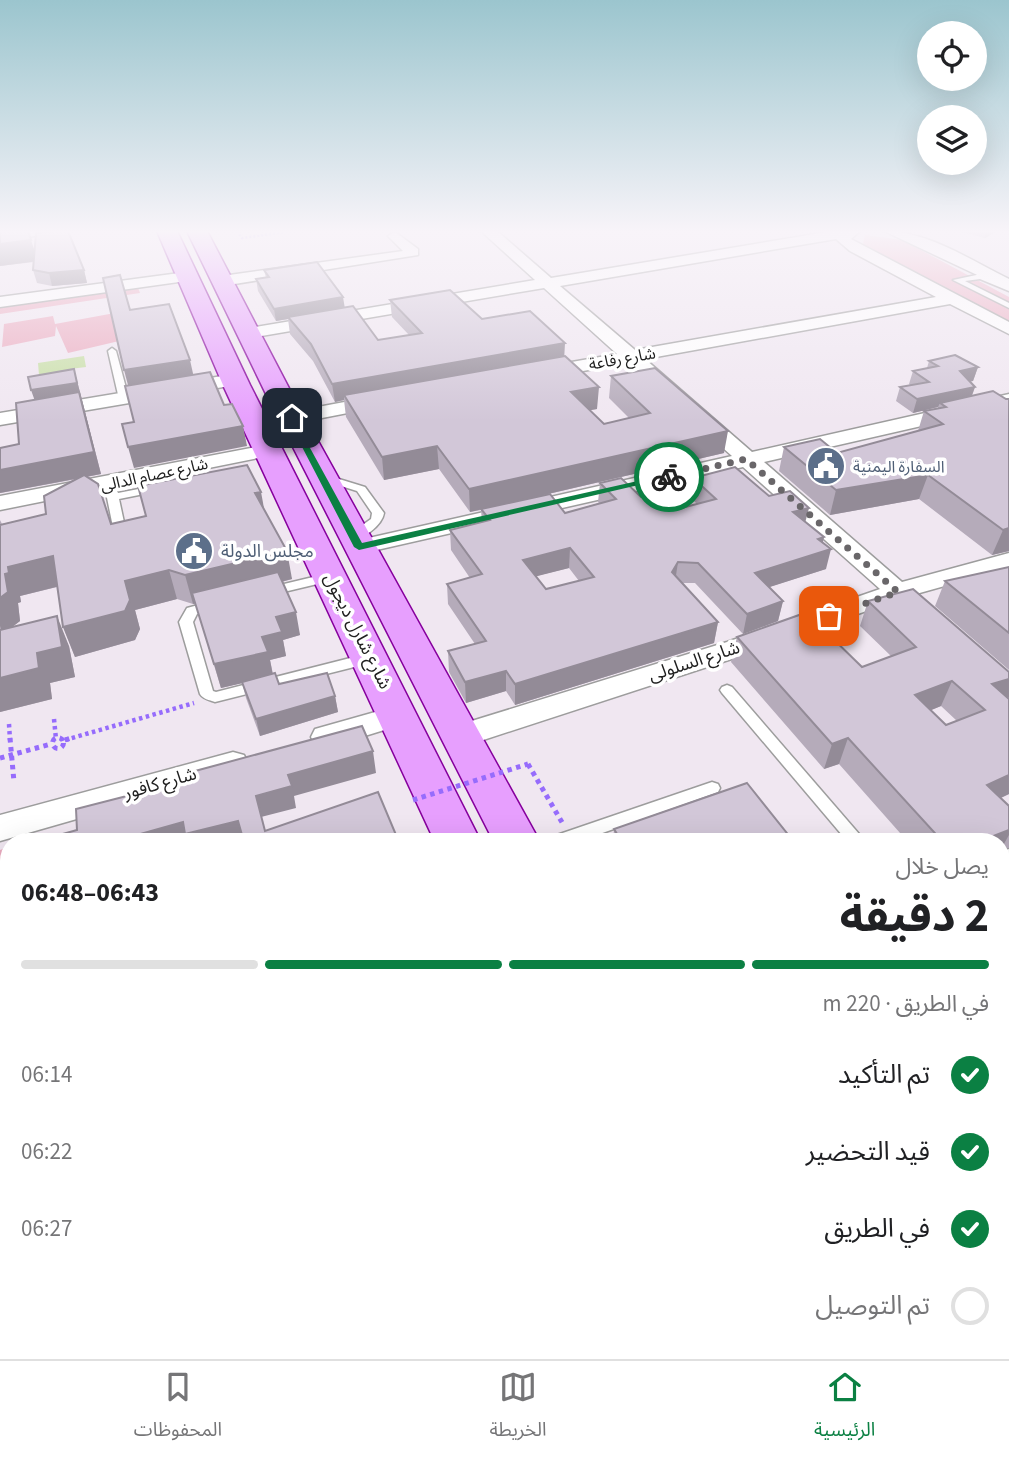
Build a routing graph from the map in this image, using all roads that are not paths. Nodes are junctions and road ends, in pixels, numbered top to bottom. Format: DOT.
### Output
graph roads {
  1 [pos="57,294"];
  2 [pos="195,294"];
  3 [pos="229,294"];
  4 [pos="480,294"];
  5 [pos="562,294"];
  6 [pos="945,294"];
  7 [pos="985,294"];
  8 [pos="953,299"];
  9 [pos="0,302"];
  10 [pos="1009,306"];
  11 [pos="1009,329"];
  12 [pos="249,333"];
  13 [pos="112,351"];
  14 [pos="630,357"];
  15 [pos="522,376"];
  16 [pos="234,380"];
  17 [pos="400,398"];
  18 [pos="124,399"];
  19 [pos="1009,400"];
  20 [pos="292,418"];
  21 [pos="0,419"];
  22 [pos="266,451"];
  23 [pos="746,459"];
  24 [pos="177,484"];
  25 [pos="111,490"];
  26 [pos="0,503"];
  27 [pos="119,527"];
  28 [pos="356,542"];
  29 [pos="1009,561"];
  30 [pos="330,577"];
  31 [pos="898,592"];
  32 [pos="252,596"];
  33 [pos="227,602"];
  34 [pos="948,636"];
  35 [pos="371,657"];
  36 [pos="727,690"];
  37 [pos="400,715"];
  38 [pos="460,736"];
  39 [pos="712,788"];
  40 [pos="0,828"];
  41 [pos="454,833"];
  42 [pos="512,833"];
  43 [pos="568,833"];
  44 [pos="850,833"];
  1 -- 9 [label="street"];
  2 -- 16 [label="main road, شارع شارل ديجول"];
  3 -- 12 [label="main road"];
  4 -- 12 [label="street"];
  5 -- 14 [label="street"];
  6 -- 8 [label="street"];
  7 -- 10 [label="lane"];
  8 -- 11 [label="street"];
  8 -- 14 [label="street, شارع رفاعة"];
  12 -- 20 [label="main road"];
  13 -- 18 [label="lane"];
  14 -- 15 [label="street, شارع رفاعة"];
  14 -- 23 [label="street"];
  16 -- 18 [label="street"];
  16 -- 22 [label="main road, شارع شارل ديجول"];
  17 -- 20 [label="street"];
  18 -- 21 [label="street"];
  19 -- 23 [label="street"];
  20 -- 28 [label="main road"];
  22 -- 25 [label="street, شارع عصام الدالى"];
  22 -- 30 [label="main road, شارع شارل ديجول"];
  23 -- 28 [label="street"];
  23 -- 31 [label="street"];
  24 -- 25 [label="lane"];
  25 -- 26 [label="street, شارع عصام الدالى"];
  25 -- 27 [label="lane"];
  28 -- 38 [label="main road"];
  29 -- 31 [label="street, شارع السلولى"];
  30 -- 32 [label="lane"];
  30 -- 35 [label="main road, شارع شارل ديجول"];
  31 -- 34 [label="street"];
  31 -- 38 [label="street, شارع السلولى"];
  33 -- 35 [label="lane"];
  35 -- 37 [label="main road, شارع شارل ديجول"];
  36 -- 44 [label="lane"];
  37 -- 40 [label="street, شارع كافور"];
  37 -- 41 [label="main road, شارع شارل ديجول"];
  38 -- 42 [label="main road"];
  39 -- 43 [label="lane"];
}
